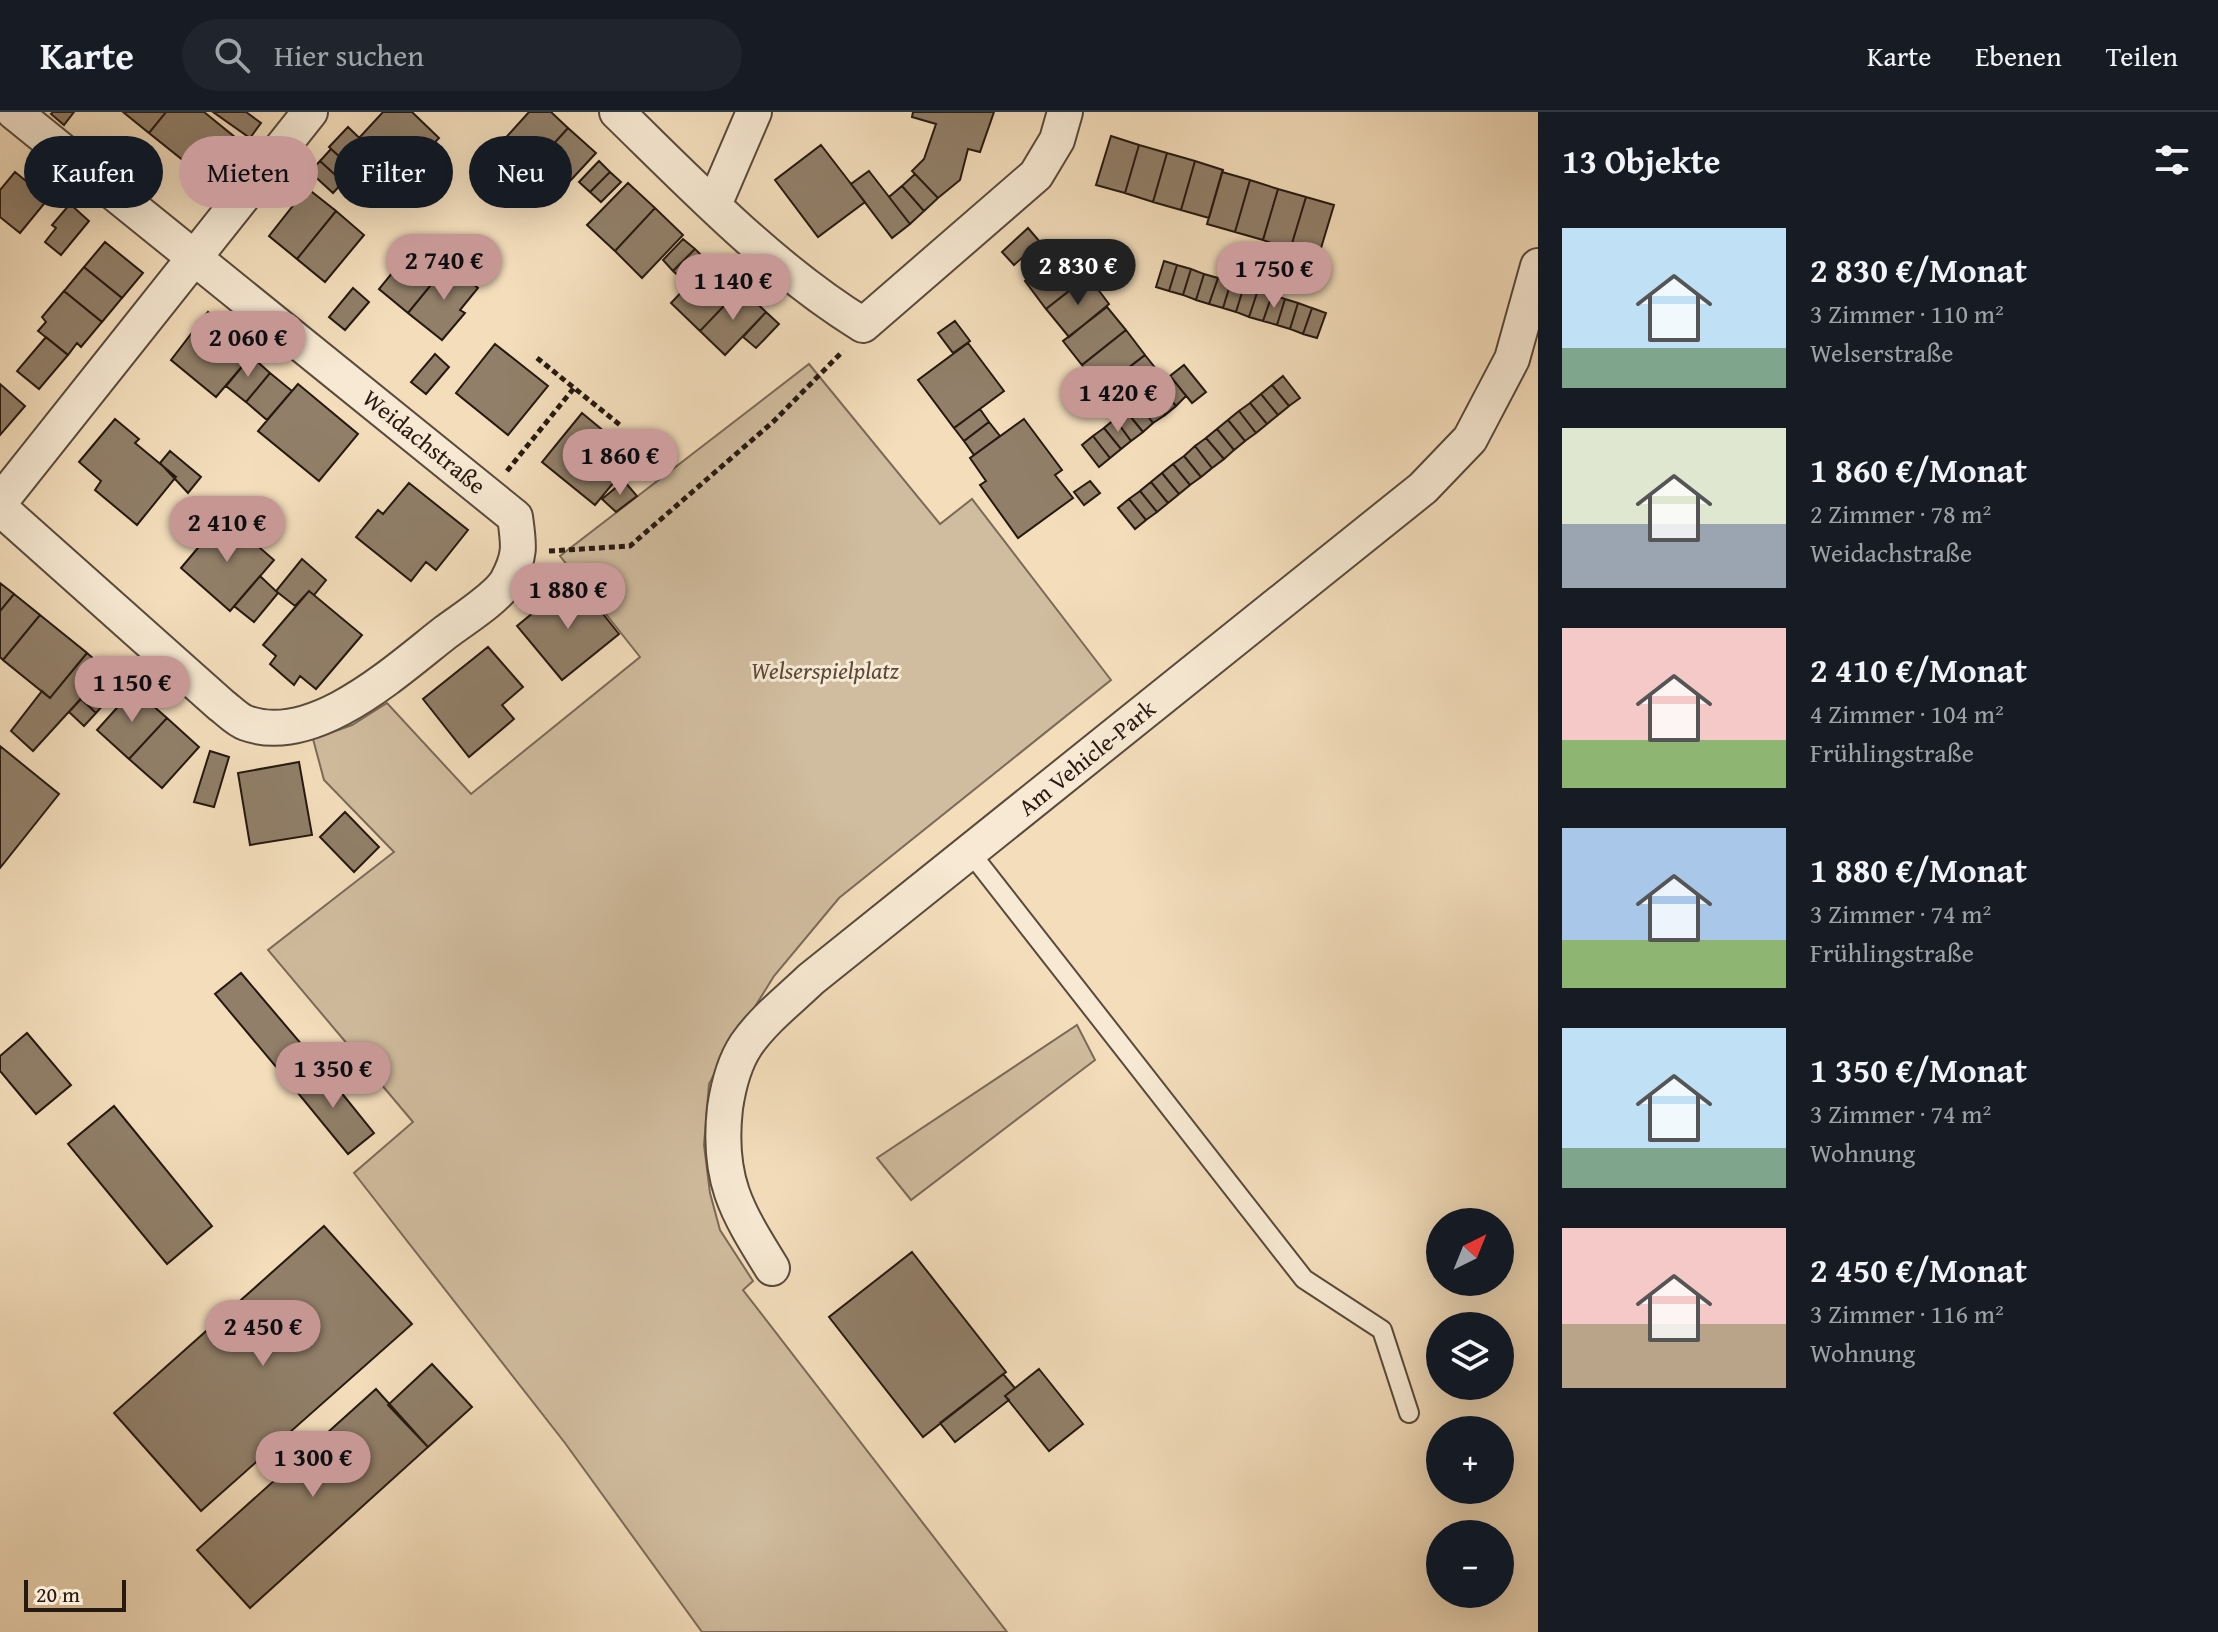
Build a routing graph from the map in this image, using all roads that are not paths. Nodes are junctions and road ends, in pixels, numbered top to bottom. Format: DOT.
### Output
graph roads {
  1 [pos="14,112"];
  2 [pos="310,112"];
  3 [pos="617,112"];
  4 [pos="754,112"];
  5 [pos="1065,112"];
  6 [pos="714,205"];
  7 [pos="196,257"];
  8 [pos="1538,266"];
  9 [pos="0,502"];
  10 [pos="0,508"];
  11 [pos="970,852"];
  12 [pos="772,1268"];
  13 [pos="1409,1413"];
  1 -- 7 [label="street, Weidachstraße"];
  2 -- 7 [label="street"];
  3 -- 6 [label="street"];
  4 -- 6 [label="street"];
  5 -- 6 [label="street"];
  7 -- 9 [label="street"];
  7 -- 10 [label="street, Weidachstraße"];
  8 -- 11 [label="street, Am Vehicle-Park"];
  11 -- 12 [label="street, Am Vehicle-Park"];
  11 -- 13 [label="lane"];
}
